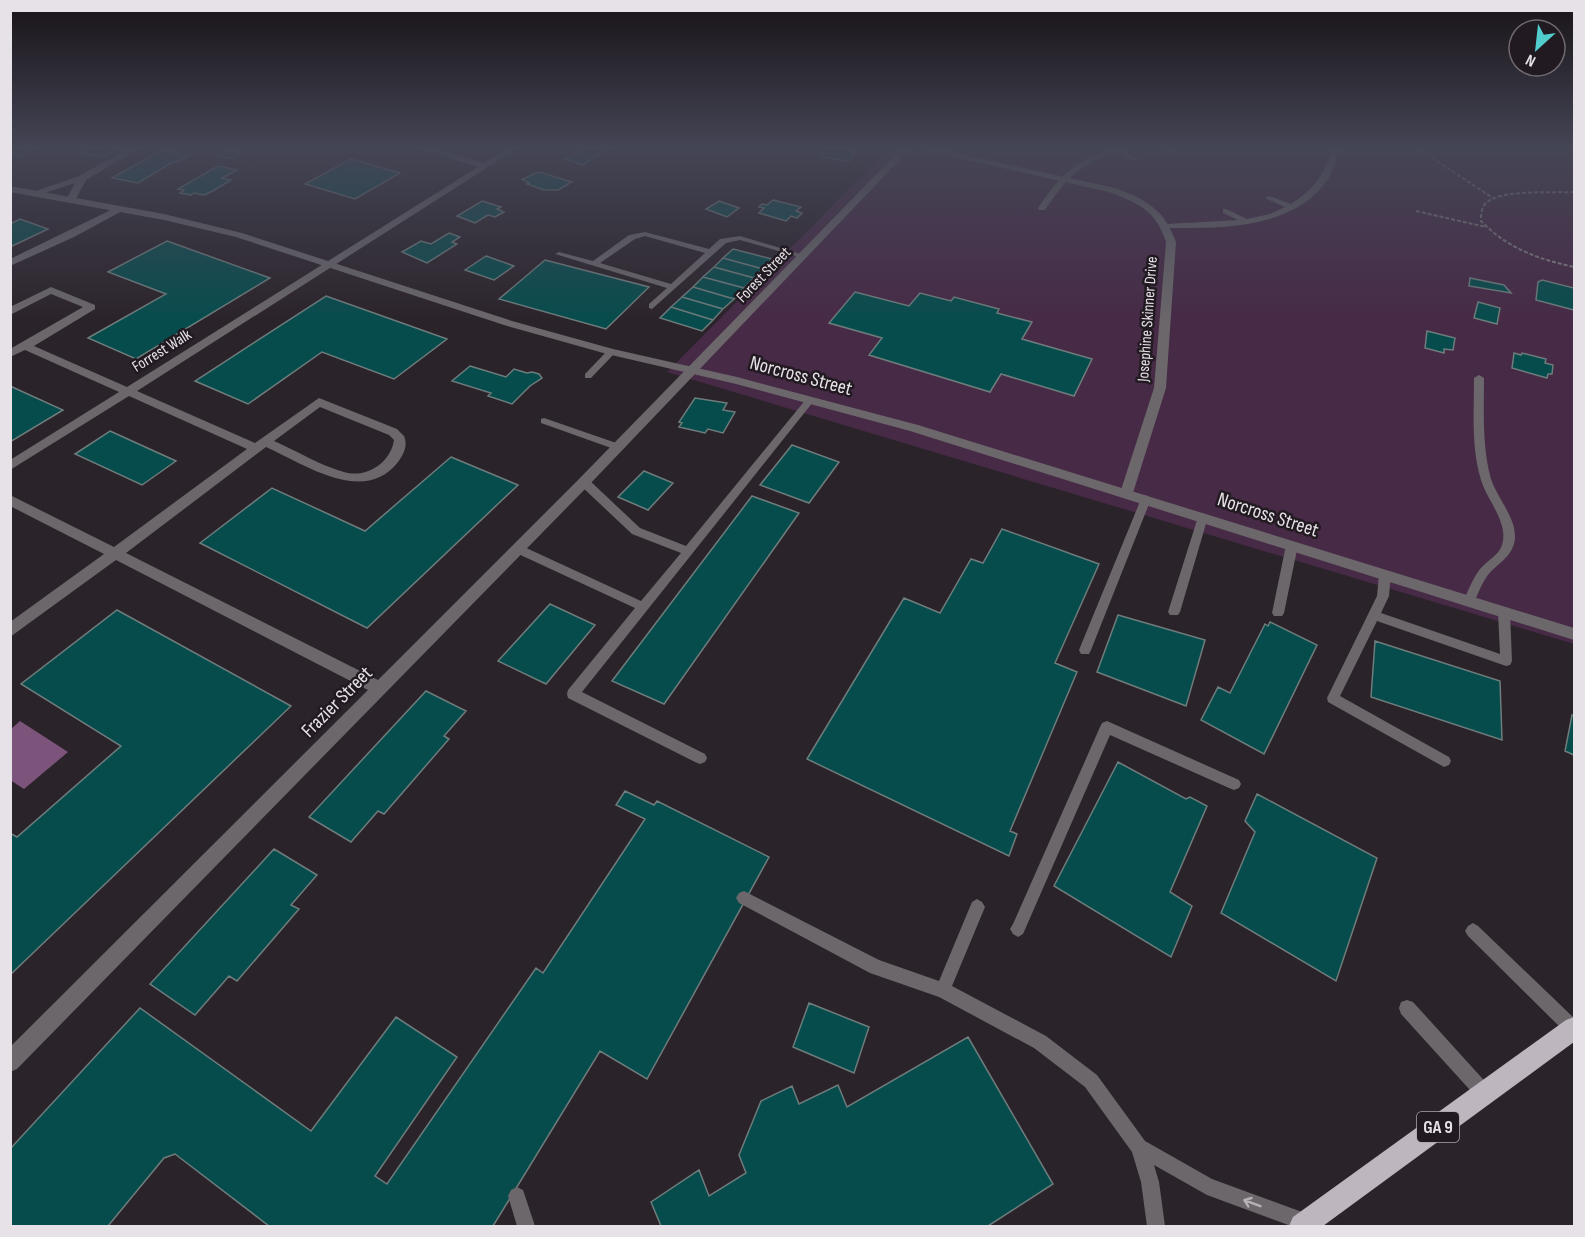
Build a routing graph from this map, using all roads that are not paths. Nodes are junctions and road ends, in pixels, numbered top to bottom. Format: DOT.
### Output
graph roads {
  1 [pos="102,206"];
  2 [pos="424,206"];
  3 [pos="851,206"];
  4 [pos="1145,206"];
  5 [pos="1288,206"];
  6 [pos="1291,207"];
  7 [pos="119,209"];
  8 [pos="1226,212"];
  9 [pos="1246,222"];
  10 [pos="1166,226"];
  11 [pos="711,252"];
  12 [pos="559,254"];
  13 [pos="803,256"];
  14 [pos="12,262"];
  15 [pos="332,264"];
  16 [pos="594,264"];
  17 [pos="673,287"];
  18 [pos="652,306"];
  19 [pos="10,312"];
  20 [pos="25,346"];
  21 [pos="611,352"];
  22 [pos="10,354"];
  23 [pos="692,371"];
  24 [pos="588,376"];
  25 [pos="1479,378"];
  26 [pos="128,392"];
  27 [pos="810,400"];
  28 [pos="544,421"];
  29 [pos="260,445"];
  30 [pos="618,447"];
  31 [pos="10,466"];
  32 [pos="584,482"];
  33 [pos="1127,493"];
  34 [pos="1146,498"];
  35 [pos="10,500"];
  36 [pos="1203,517"];
  37 [pos="1292,545"];
  38 [pos="518,549"];
  39 [pos="688,551"];
  40 [pos="115,553"];
  41 [pos="1385,574"];
  42 [pos="1469,601"];
  43 [pos="644,607"];
  44 [pos="1174,612"];
  45 [pos="1504,612"];
  46 [pos="1278,613"];
  47 [pos="1373,615"];
  48 [pos="10,631"];
  49 [pos="1575,634"];
  50 [pos="1085,650"];
  51 [pos="380,689"];
  52 [pos="700,758"];
  53 [pos="1444,761"];
  54 [pos="1234,784"];
  55 [pos="744,897"];
  56 [pos="976,907"];
  57 [pos="1018,929"];
  58 [pos="1473,931"];
  59 [pos="943,990"];
  60 [pos="1407,1008"];
  61 [pos="1574,1029"];
  62 [pos="10,1062"];
  63 [pos="1485,1094"];
  64 [pos="1138,1147"];
  65 [pos="517,1196"];
  66 [pos="1304,1225"];
  67 [pos="526,1227"];
  68 [pos="1156,1227"];
  1 -- 7 [label="street, Norcross Street"];
  2 -- 15 [label="street, Forrest Walk"];
  3 -- 13 [label="street, Forest Street"];
  4 -- 10 [label="street"];
  5 -- 6 [label="lane"];
  6 -- 9 [label="lane"];
  7 -- 14 [label="street"];
  7 -- 15 [label="street, Norcross Street"];
  8 -- 9 [label="lane"];
  9 -- 10 [label="lane"];
  10 -- 33 [label="street, Josephine Skinner Drive"];
  11 -- 13 [label="lane"];
  11 -- 16 [label="lane"];
  11 -- 17 [label="lane"];
  12 -- 16 [label="lane"];
  13 -- 23 [label="street, Forest Street"];
  15 -- 21 [label="street, Norcross Street"];
  15 -- 26 [label="street, Forrest Walk"];
  16 -- 17 [label="lane"];
  17 -- 18 [label="lane"];
  19 -- 20 [label="street"];
  20 -- 22 [label="street"];
  20 -- 26 [label="street"];
  21 -- 23 [label="street, Norcross Street"];
  21 -- 24 [label="lane"];
  23 -- 27 [label="street, Norcross Street"];
  23 -- 30 [label="street, Frazier Street"];
  25 -- 42 [label="lane"];
  26 -- 29 [label="street"];
  26 -- 31 [label="street, Forrest Walk"];
  27 -- 33 [label="street, Norcross Street"];
  27 -- 39 [label="lane"];
  28 -- 30 [label="lane"];
  29 -- 29 [label="street"];
  29 -- 40 [label="street"];
  30 -- 32 [label="street, Frazier Street"];
  32 -- 38 [label="street, Frazier Street"];
  32 -- 39 [label="lane"];
  33 -- 34 [label="street, Norcross Street"];
  34 -- 36 [label="street, Norcross Street"];
  34 -- 50 [label="lane"];
  35 -- 40 [label="street"];
  36 -- 37 [label="street, Norcross Street"];
  36 -- 44 [label="lane"];
  37 -- 41 [label="street, Norcross Street"];
  37 -- 46 [label="lane"];
  38 -- 43 [label="lane"];
  38 -- 51 [label="street, Frazier Street"];
  39 -- 43 [label="lane"];
  40 -- 48 [label="street"];
  40 -- 51 [label="street"];
  41 -- 42 [label="street, Norcross Street"];
  41 -- 47 [label="lane"];
  42 -- 45 [label="street, Norcross Street"];
  43 -- 52 [label="lane"];
  45 -- 47 [label="lane"];
  45 -- 49 [label="street, Norcross Street"];
  47 -- 53 [label="lane"];
  51 -- 62 [label="street, Frazier Street"];
  54 -- 57 [label="lane"];
  55 -- 59 [label="lane"];
  56 -- 59 [label="lane"];
  58 -- 61 [label="lane"];
  59 -- 64 [label="lane"];
  60 -- 63 [label="lane"];
  61 -- 63 [label="highway, GA 9"];
  63 -- 66 [label="highway, GA 9"];
  66 -- 64 [label="lane, one-way"];
  64 -- 68 [label="lane"];
  65 -- 67 [label="lane"];
}
